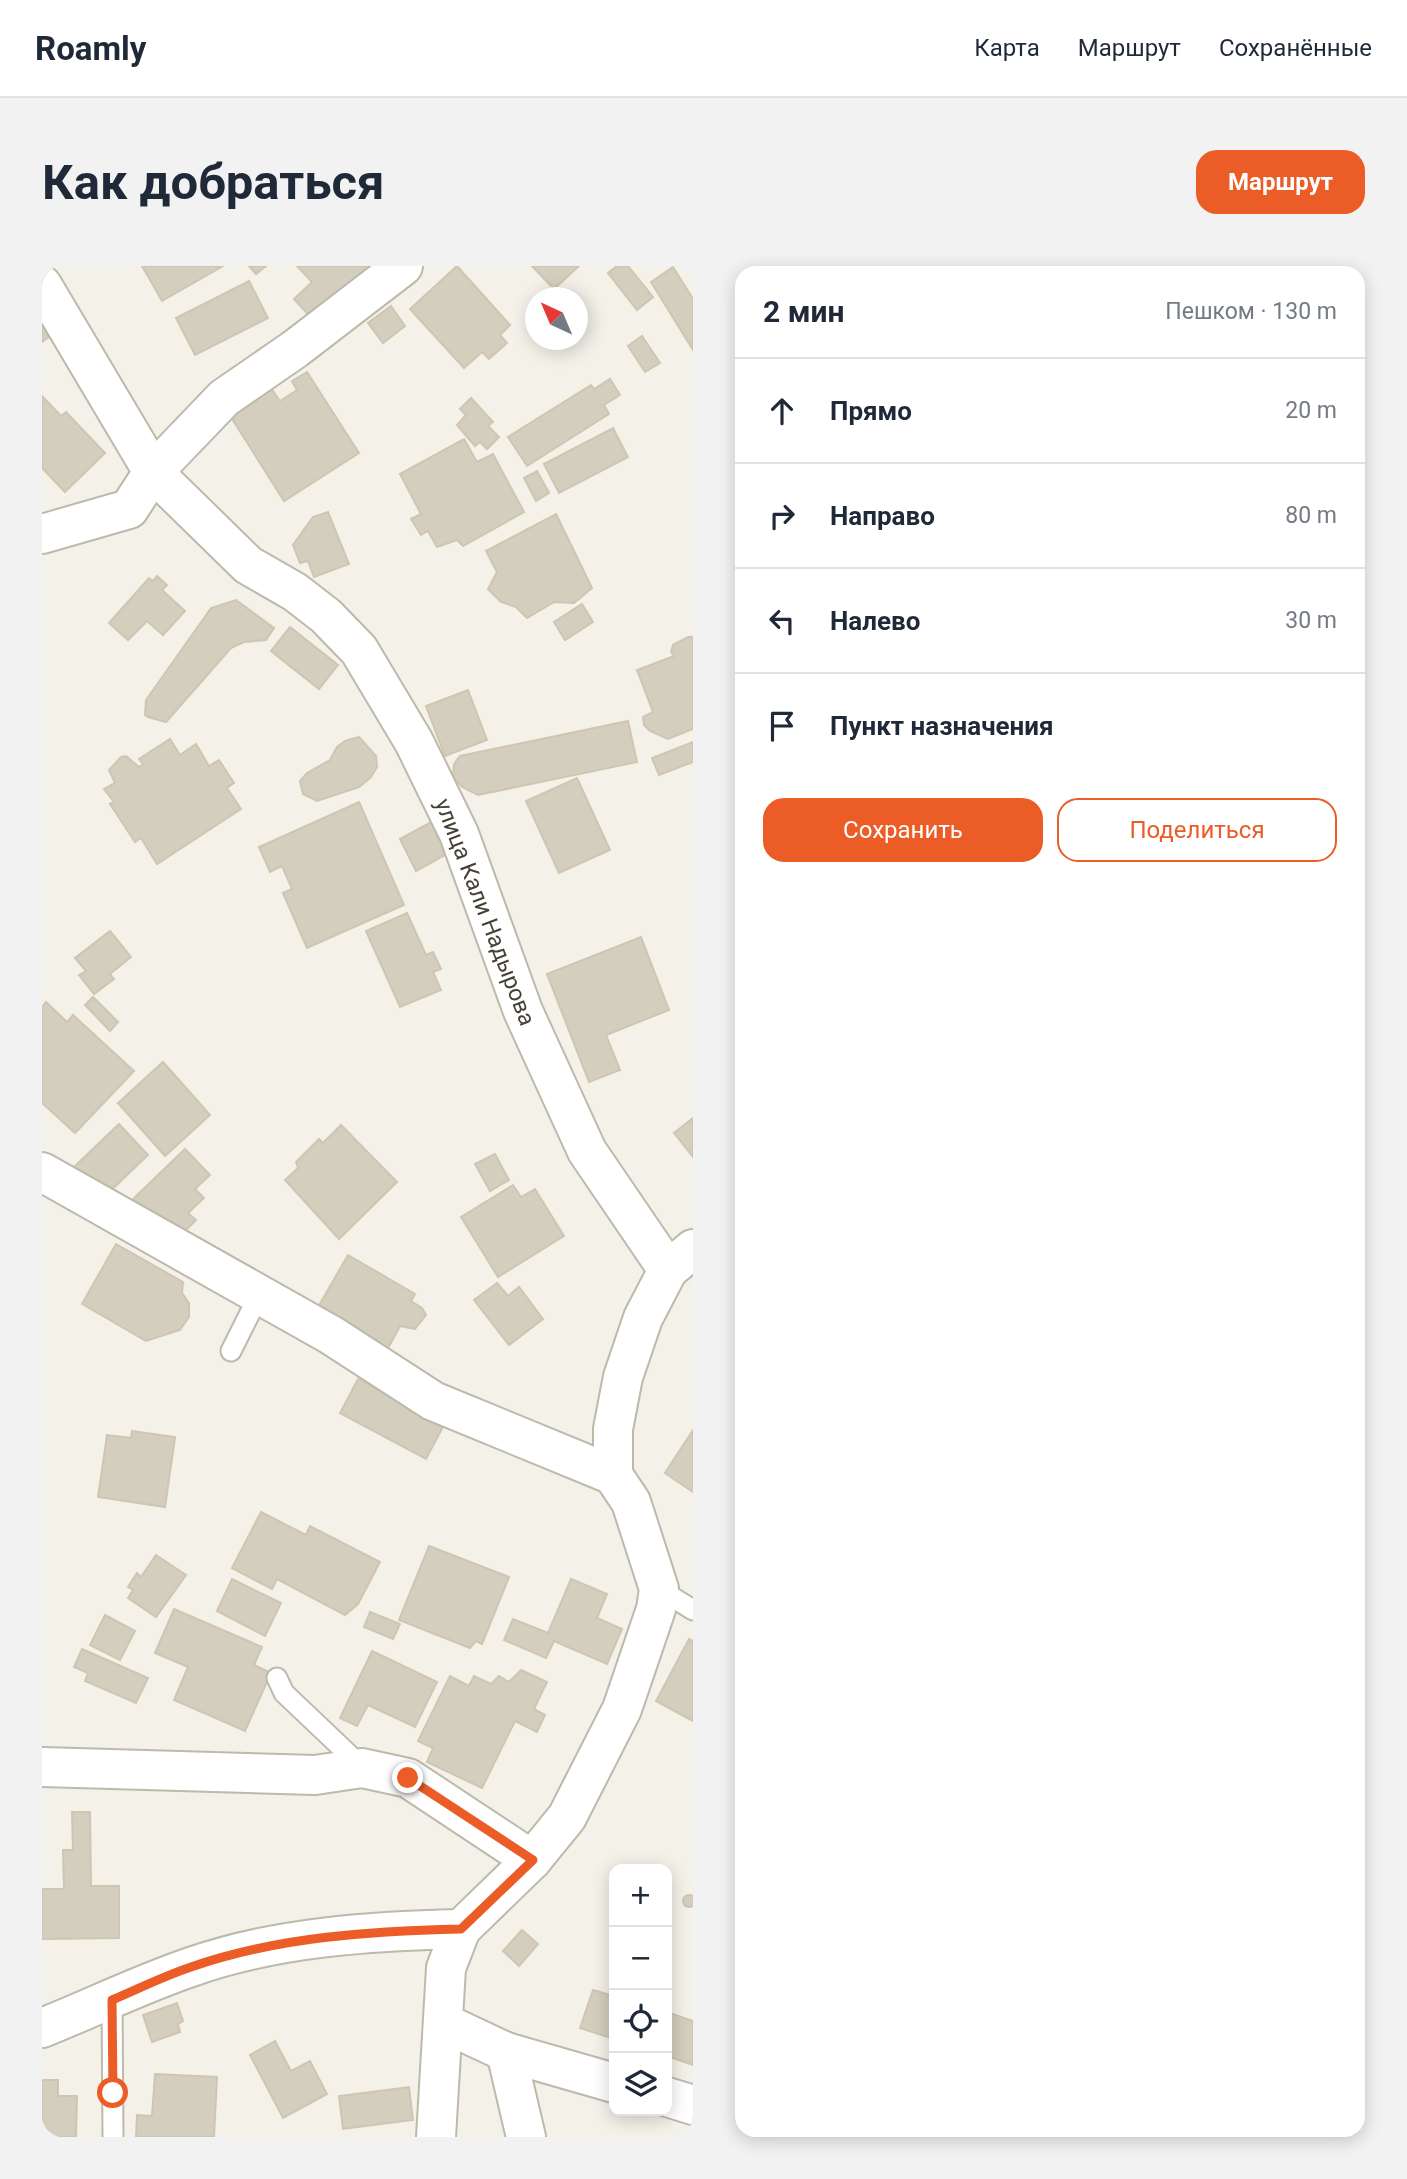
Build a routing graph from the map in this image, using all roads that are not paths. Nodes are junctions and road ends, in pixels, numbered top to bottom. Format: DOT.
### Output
graph roads {
  1 [pos="403,266"];
  2 [pos="42,285"];
  3 [pos="153,472"];
  4 [pos="42,534"];
  5 [pos="42,1172"];
  6 [pos="680,1259"];
  7 [pos="259,1295"];
  8 [pos="231,1351"];
  9 [pos="613,1475"];
  10 [pos="659,1588"];
  11 [pos="693,1610"];
  12 [pos="277,1678"];
  13 [pos="42,1767"];
  14 [pos="362,1768"];
  15 [pos="533,1860"];
  16 [pos="461,1929"];
  17 [pos="112,2000"];
  18 [pos="444,2022"];
  19 [pos="42,2028"];
  20 [pos="506,2052"];
  21 [pos="609,2082"];
  22 [pos="672,2099"];
  23 [pos="693,2105"];
  24 [pos="113,2137"];
  25 [pos="436,2137"];
  26 [pos="526,2137"];
  1 -- 3 [label="street"];
  2 -- 3 [label="street, улица Кали Надырова"];
  3 -- 4 [label="street"];
  3 -- 6 [label="street, улица Кали Надырова"];
  5 -- 7 [label="street"];
  6 -- 9 [label="street"];
  7 -- 8 [label="lane"];
  7 -- 9 [label="street"];
  9 -- 10 [label="street"];
  10 -- 11 [label="lane"];
  10 -- 15 [label="street"];
  12 -- 14 [label="lane"];
  13 -- 14 [label="street"];
  14 -- 15 [label="street"];
  15 -- 16 [label="street"];
  16 -- 17 [label="street"];
  16 -- 18 [label="street"];
  17 -- 19 [label="street"];
  17 -- 24 [label="lane"];
  18 -- 20 [label="street"];
  18 -- 25 [label="street"];
  20 -- 21 [label="street"];
  20 -- 26 [label="street"];
  22 -- 23 [label="street"];
}
